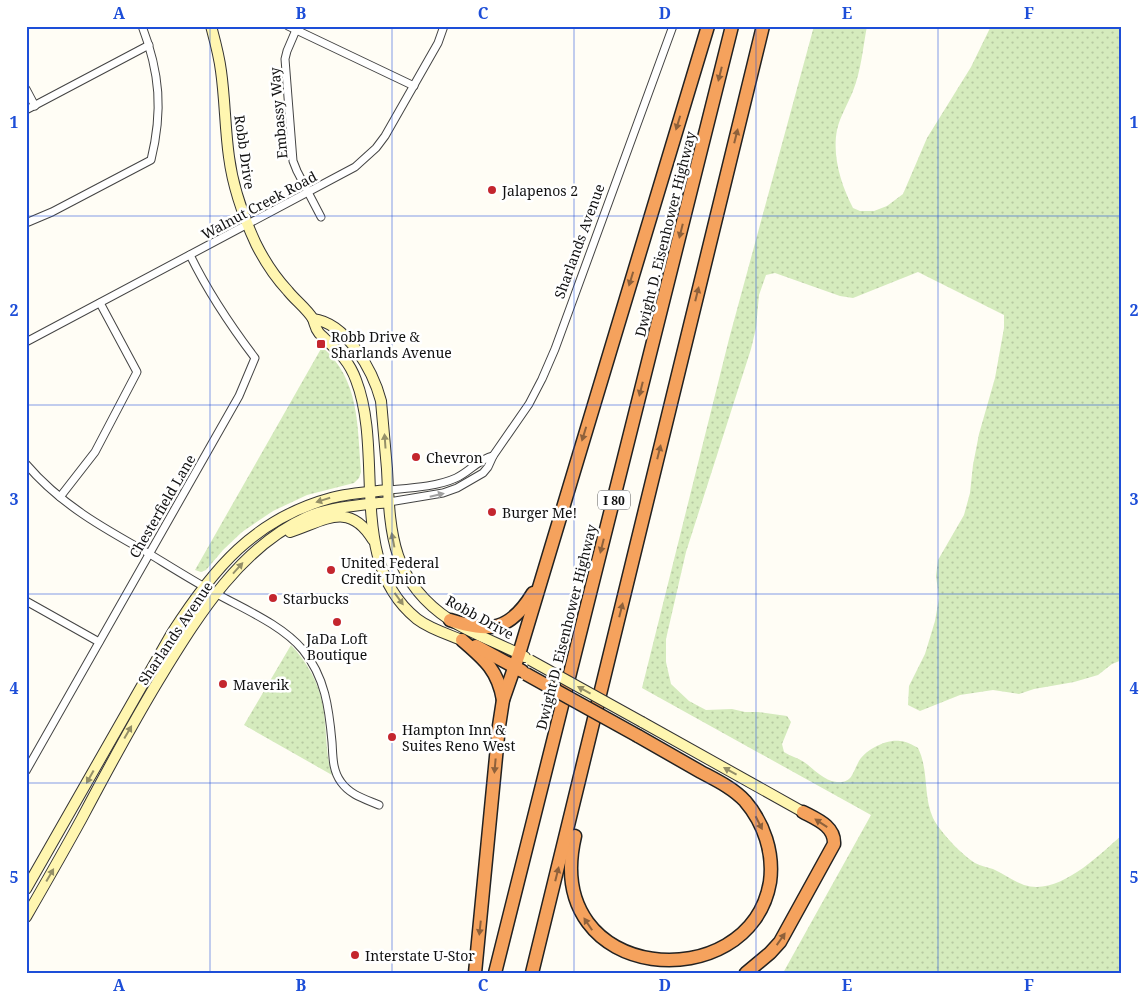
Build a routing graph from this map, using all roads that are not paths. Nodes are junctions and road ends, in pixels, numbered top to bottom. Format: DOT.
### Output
graph roads {
  1 [pos="142,26"];
  2 [pos="211,26"];
  3 [pos="288,26"];
  4 [pos="444,26"];
  5 [pos="673,26"];
  6 [pos="708,26"];
  7 [pos="732,26"];
  8 [pos="763,26"];
  9 [pos="296,30"];
  10 [pos="149,45"];
  11 [pos="414,86"];
  12 [pos="26,89"];
  13 [pos="35,106"];
  14 [pos="26,110"];
  15 [pos="308,193"];
  16 [pos="321,217"];
  17 [pos="26,224"];
  18 [pos="247,225"];
  19 [pos="190,255"];
  20 [pos="100,303"];
  21 [pos="313,319"];
  22 [pos="26,342"];
  23 [pos="493,456"];
  24 [pos="26,464"];
  25 [pos="388,490"];
  26 [pos="371,491"];
  27 [pos="60,498"];
  28 [pos="389,502"];
  29 [pos="372,504"];
  30 [pos="275,537"];
  31 [pos="374,542"];
  32 [pos="149,554"];
  33 [pos="544,570"];
  34 [pos="204,587"];
  35 [pos="216,594"];
  36 [pos="26,601"];
  37 [pos="450,620"];
  38 [pos="462,640"];
  39 [pos="99,642"];
  40 [pos="524,657"];
  41 [pos="609,658"];
  42 [pos="515,667"];
  43 [pos="503,700"];
  44 [pos="26,771"];
  45 [pos="379,805"];
  46 [pos="803,812"];
  47 [pos="26,889"];
  48 [pos="26,917"];
  49 [pos="475,973"];
  50 [pos="495,973"];
  51 [pos="532,973"];
  52 [pos="746,973"];
  1 -- 10 [label="street"];
  2 -- 18 [label="main road, Robb Drive"];
  3 -- 9 [label="street"];
  4 -- 11 [label="street, Walnut Creek Road"];
  5 -- 23 [label="street, Sharlands Avenue"];
  6 -- 33 [label="highway, one-way"];
  7 -- 50 [label="highway, Dwight D. Eisenhower Highway / I 80, one-way"];
  41 -- 8 [label="highway, I 80, one-way"];
  9 -- 11 [label="street"];
  9 -- 15 [label="street, Embassy Way"];
  10 -- 13 [label="street"];
  10 -- 17 [label="street"];
  11 -- 15 [label="street, Walnut Creek Road"];
  12 -- 13 [label="street"];
  13 -- 14 [label="street"];
  15 -- 16 [label="street, Embassy Way"];
  15 -- 18 [label="street, Walnut Creek Road"];
  18 -- 19 [label="street, Walnut Creek Road"];
  18 -- 21 [label="main road, Robb Drive"];
  19 -- 20 [label="street, Walnut Creek Road"];
  19 -- 32 [label="street, Chesterfield Lane"];
  20 -- 22 [label="street, Walnut Creek Road"];
  20 -- 27 [label="street"];
  25 -- 21 [label="main road, Robb Drive, one-way"];
  21 -- 26 [label="main road, Robb Drive"];
  23 -- 25 [label="street, Sharlands Avenue"];
  28 -- 23 [label="street, Sharlands Avenue, one-way"];
  24 -- 27 [label="street"];
  25 -- 26 [label="main road, Sharlands Avenue"];
  25 -- 28 [label="main road, Robb Drive"];
  26 -- 29 [label="main road, Robb Drive"];
  26 -- 34 [label="main road, Sharlands Avenue, one-way"];
  27 -- 32 [label="street"];
  28 -- 29 [label="main road, Sharlands Avenue"];
  37 -- 28 [label="main road, Robb Drive, one-way"];
  29 -- 30 [label="main road, Sharlands Avenue"];
  29 -- 31 [label="main road, Robb Drive"];
  30 -- 31 [label="main road"];
  35 -- 30 [label="main road, Sharlands Avenue, one-way"];
  31 -- 38 [label="main road, Robb Drive, one-way"];
  32 -- 34 [label="street"];
  32 -- 39 [label="street, Chesterfield Lane"];
  33 -- 37 [label="highway"];
  33 -- 40 [label="highway"];
  34 -- 35 [label="street"];
  34 -- 47 [label="main road, Sharlands Avenue, one-way"];
  35 -- 45 [label="street"];
  48 -- 35 [label="main road, Sharlands Avenue, one-way"];
  36 -- 39 [label="street"];
  37 -- 40 [label="main road, Robb Drive"];
  38 -- 42 [label="highway"];
  38 -- 43 [label="highway"];
  39 -- 44 [label="street, Chesterfield Lane"];
  40 -- 42 [label="highway"];
  46 -- 40 [label="main road, Robb Drive, one-way, bridge"];
  42 -- 41 [label="highway, one-way, bridge"];
  51 -- 41 [label="highway, I 80, one-way"];
  42 -- 43 [label="highway"];
  43 -- 49 [label="highway, one-way"];
  52 -- 46 [label="highway, one-way"];
}
